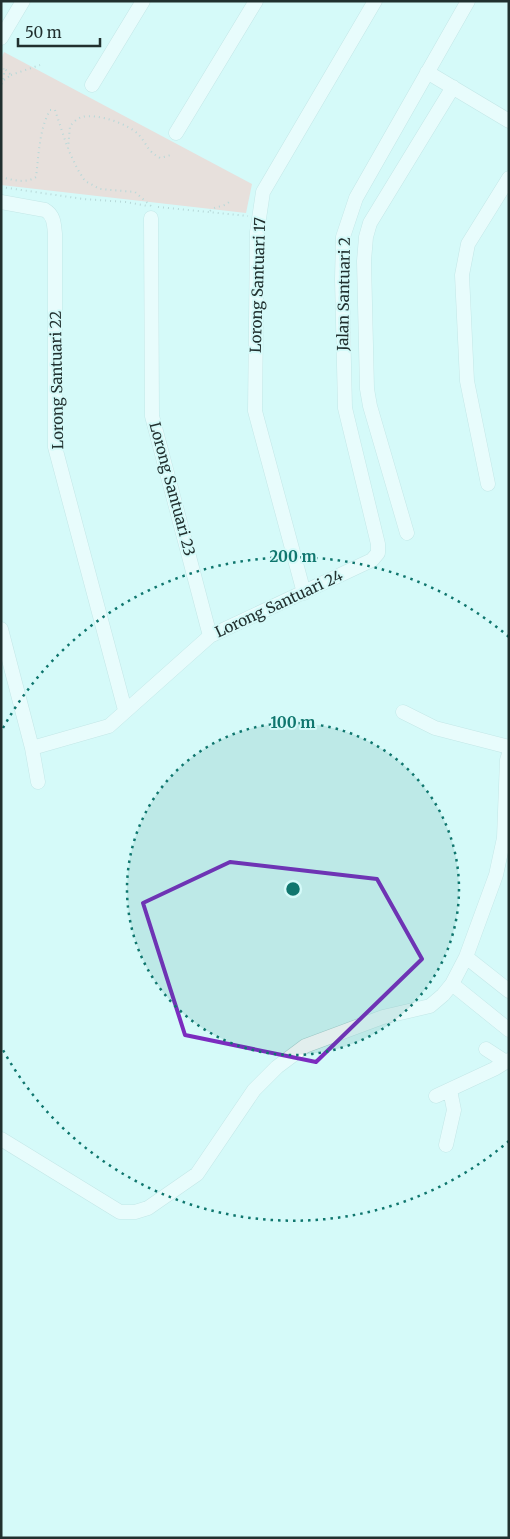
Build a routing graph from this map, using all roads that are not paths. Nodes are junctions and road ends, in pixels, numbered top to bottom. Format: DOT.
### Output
graph roads {
  1 [pos="23,1"];
  2 [pos="143,1"];
  3 [pos="256,1"];
  4 [pos="375,1"];
  5 [pos="468,1"];
  6 [pos="1,38"];
  7 [pos="427,72"];
  8 [pos="92,85"];
  9 [pos="452,87"];
  10 [pos="509,121"];
  11 [pos="176,133"];
  12 [pos="509,178"];
  13 [pos="1,202"];
  14 [pos="151,212"];
  15 [pos="488,484"];
  16 [pos="408,533"];
  17 [pos="378,553"];
  18 [pos="304,593"];
  19 [pos="210,636"];
  20 [pos="2,638"];
  21 [pos="125,710"];
  22 [pos="403,712"];
  23 [pos="509,747"];
  24 [pos="32,748"];
  25 [pos="509,754"];
  26 [pos="38,782"];
  27 [pos="466,957"];
  28 [pos="452,984"];
  29 [pos="509,992"];
  30 [pos="509,1030"];
  31 [pos="486,1049"];
  32 [pos="507,1061"];
  33 [pos="450,1090"];
  34 [pos="436,1096"];
  35 [pos="1,1138"];
  36 [pos="446,1144"];
  1 -- 6 [label="street"];
  2 -- 8 [label="street"];
  3 -- 11 [label="street"];
  4 -- 18 [label="street, Lorong Santuari 17"];
  5 -- 7 [label="street, Jalan Santuari 2"];
  7 -- 9 [label="street"];
  7 -- 17 [label="street, Jalan Santuari 2"];
  9 -- 10 [label="street"];
  9 -- 16 [label="street"];
  12 -- 15 [label="street"];
  13 -- 21 [label="street, Lorong Santuari 22"];
  14 -- 19 [label="street, Lorong Santuari 23"];
  17 -- 18 [label="street, Lorong Santuari 24"];
  18 -- 19 [label="street, Lorong Santuari 24"];
  19 -- 21 [label="street, Lorong Santuari 24"];
  20 -- 24 [label="street"];
  21 -- 24 [label="street, Lorong Santuari 24"];
  22 -- 23 [label="street"];
  24 -- 26 [label="street"];
  25 -- 27 [label="street"];
  27 -- 28 [label="street"];
  27 -- 29 [label="street"];
  28 -- 30 [label="street"];
  28 -- 35 [label="street"];
  31 -- 32 [label="street"];
  32 -- 33 [label="street"];
  33 -- 34 [label="street"];
  33 -- 36 [label="street"];
}
